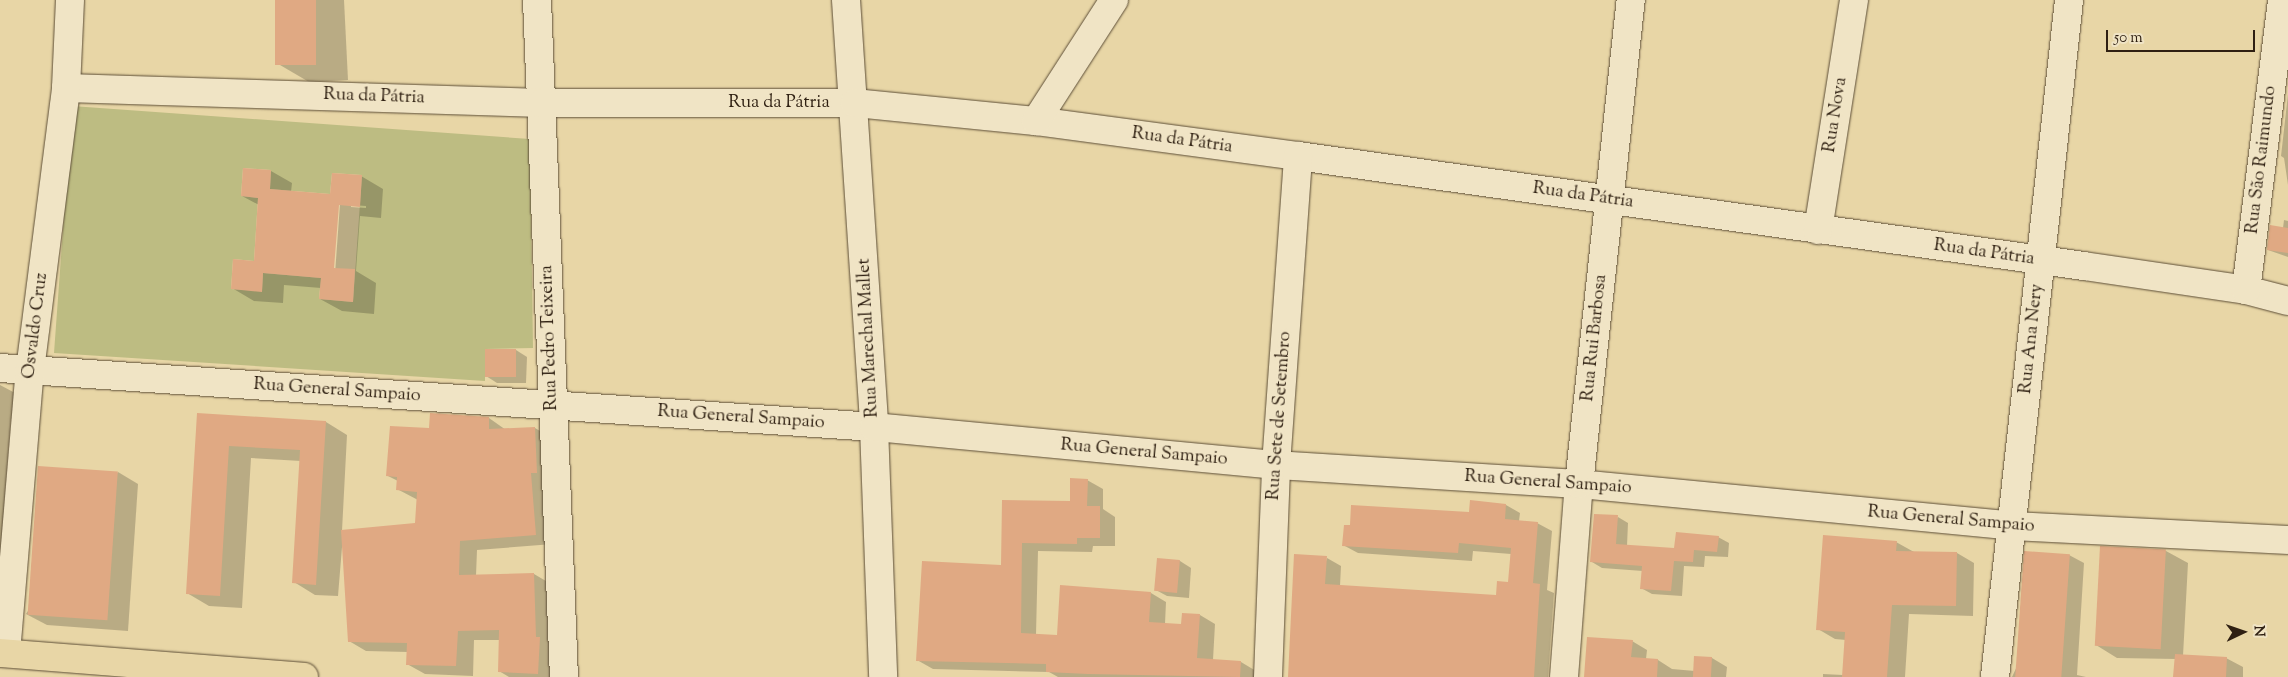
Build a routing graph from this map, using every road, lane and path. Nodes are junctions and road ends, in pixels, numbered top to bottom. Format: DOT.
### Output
graph roads {
  1 [pos="70,0"];
  2 [pos="537,0"];
  3 [pos="846,0"];
  4 [pos="1114,0"];
  5 [pos="1631,0"];
  6 [pos="1854,0"];
  7 [pos="2069,0"];
  8 [pos="2282,0"];
  9 [pos="66,88"];
  10 [pos="542,103"];
  11 [pos="855,103"];
  12 [pos="1036,121"];
  13 [pos="1298,156"];
  14 [pos="1610,200"];
  15 [pos="1818,230"];
  16 [pos="2041,261"];
  17 [pos="2246,290"];
  18 [pos="2288,301"];
  19 [pos="0,368"];
  20 [pos="30,370"];
  21 [pos="553,406"];
  22 [pos="874,427"];
  23 [pos="1276,466"];
  24 [pos="1579,484"];
  25 [pos="2012,526"];
  26 [pos="2288,540"];
  27 [pos="3,653"];
  28 [pos="264,675"];
  29 [pos="304,677"];
  30 [pos="564,677"];
  31 [pos="884,677"];
  32 [pos="1268,677"];
  33 [pos="1564,677"];
  34 [pos="1995,677"];
  1 -- 9 [label="street, Osvaldo Cruz"];
  2 -- 10 [label="street, Rua Pedro Teixeira"];
  3 -- 11 [label="street, Rua Marechal Mallet"];
  4 -- 12 [label="street"];
  5 -- 14 [label="street, Rua Rui Barbosa"];
  6 -- 15 [label="street, Rua Nova"];
  7 -- 16 [label="street, Rua Ana Nery"];
  8 -- 17 [label="street, Rua São Raimundo"];
  9 -- 10 [label="street, Rua da Pátria"];
  9 -- 20 [label="street, Osvaldo Cruz"];
  10 -- 11 [label="street, Rua da Pátria"];
  10 -- 21 [label="street, Rua Pedro Teixeira"];
  11 -- 12 [label="street, Rua da Pátria"];
  11 -- 22 [label="street, Rua Marechal Mallet"];
  12 -- 13 [label="street, Rua da Pátria"];
  13 -- 14 [label="street, Rua da Pátria"];
  13 -- 23 [label="street, Rua Sete de Setembro"];
  14 -- 15 [label="street, Rua da Pátria"];
  14 -- 24 [label="street, Rua Rui Barbosa"];
  15 -- 16 [label="street, Rua da Pátria"];
  16 -- 17 [label="street, Rua da Pátria"];
  16 -- 25 [label="street, Rua Ana Nery"];
  17 -- 18 [label="street, Rua da Pátria"];
  19 -- 20 [label="street, Rua General Sampaio"];
  20 -- 21 [label="street, Rua General Sampaio"];
  20 -- 27 [label="street, Osvaldo Cruz"];
  21 -- 22 [label="street, Rua General Sampaio"];
  21 -- 30 [label="street, Rua Pedro Teixeira"];
  22 -- 23 [label="street, Rua General Sampaio"];
  22 -- 31 [label="street, Rua Marechal Mallet"];
  23 -- 24 [label="street, Rua General Sampaio"];
  23 -- 32 [label="street, Rua Sete de Setembro"];
  24 -- 25 [label="street, Rua General Sampaio"];
  24 -- 33 [label="street, Rua Rui Barbosa"];
  25 -- 26 [label="street, Rua General Sampaio"];
  25 -- 34 [label="street, Rua Ana Nery"];
  27 -- 28 [label="main road"];
  28 -- 29 [label="main road"];
}
